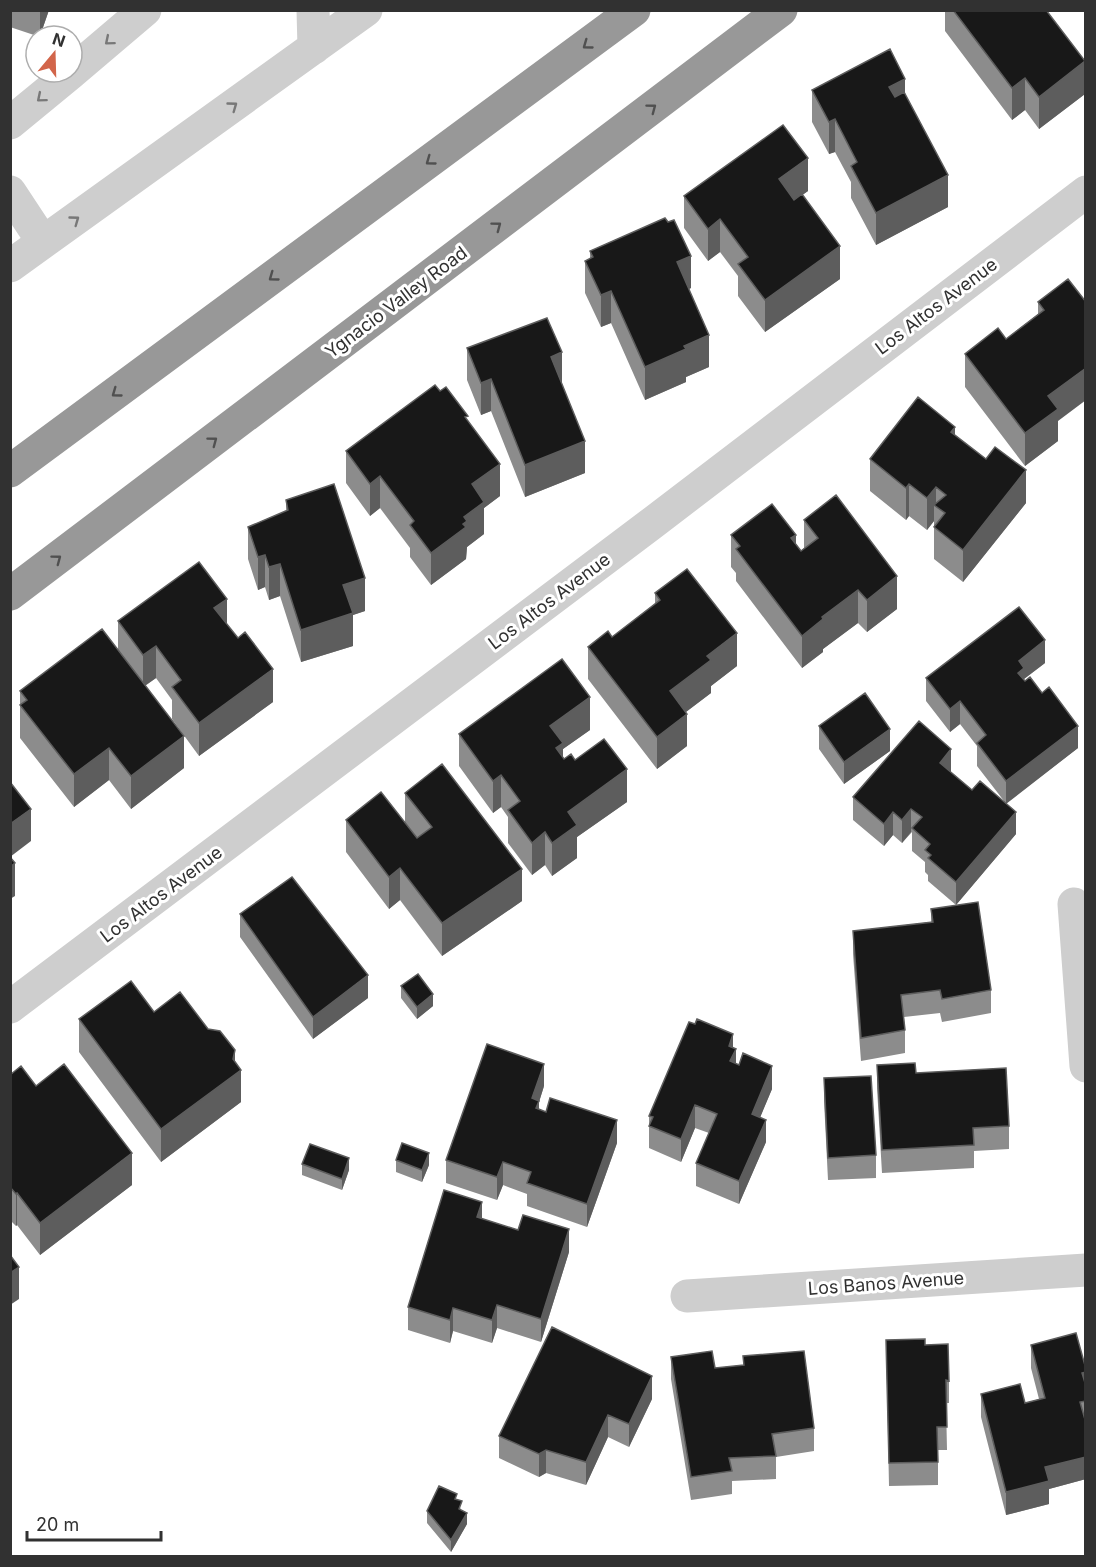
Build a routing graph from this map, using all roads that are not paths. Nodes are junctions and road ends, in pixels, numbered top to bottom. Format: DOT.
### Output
graph roads {
  1 [pos="145,10"];
  2 [pos="313,10"];
  3 [pos="366,10"];
  4 [pos="634,10"];
  5 [pos="781,10"];
  6 [pos="314,48"];
  7 [pos="84,62"];
  8 [pos="57,84"];
  9 [pos="10,123"];
  10 [pos="10,192"];
  11 [pos="1086,192"];
  12 [pos="43,242"];
  13 [pos="10,266"];
  14 [pos="10,471"];
  15 [pos="10,594"];
  16 [pos="1074,904"];
  17 [pos="10,1007"];
  18 [pos="1086,1066"];
  19 [pos="1086,1270"];
  20 [pos="687,1296"];
  1 -- 7 [label="street, one-way"];
  2 -- 6 [label="street"];
  3 -- 6 [label="street"];
  4 -- 14 [label="highway, one-way"];
  15 -- 5 [label="highway, Ygnacio Valley Road, one-way"];
  12 -- 6 [label="street, one-way"];
  8 -- 9 [label="street, one-way"];
  10 -- 12 [label="street"];
  11 -- 17 [label="street, Los Altos Avenue"];
  12 -- 13 [label="street"];
  16 -- 18 [label="street"];
  19 -- 20 [label="street, Los Banos Avenue"];
}
